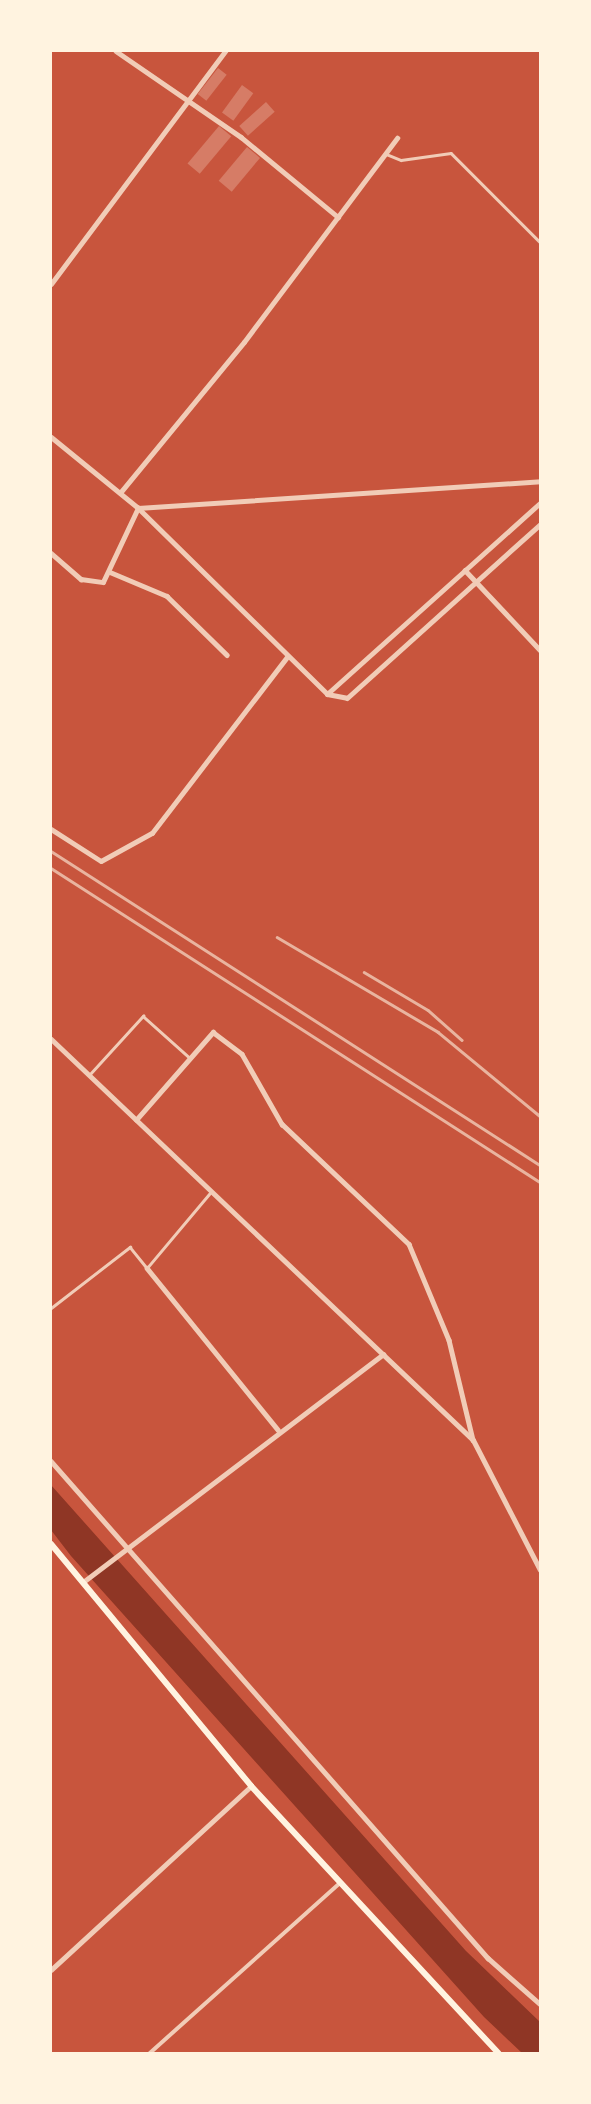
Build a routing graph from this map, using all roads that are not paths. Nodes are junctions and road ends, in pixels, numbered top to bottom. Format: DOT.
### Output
graph roads {
  1 [pos="116,51"];
  2 [pos="225,51"];
  3 [pos="189,99"];
  4 [pos="397,138"];
  5 [pos="385,154"];
  6 [pos="338,217"];
  7 [pos="540,242"];
  8 [pos="51,284"];
  9 [pos="51,437"];
  10 [pos="540,481"];
  11 [pos="120,494"];
  12 [pos="540,503"];
  13 [pos="138,508"];
  14 [pos="540,524"];
  15 [pos="51,553"];
  16 [pos="465,570"];
  17 [pos="110,572"];
  18 [pos="475,583"];
  19 [pos="540,650"];
  20 [pos="227,655"];
  21 [pos="287,657"];
  22 [pos="327,694"];
  23 [pos="51,830"];
  24 [pos="51,1039"];
  25 [pos="189,1057"];
  26 [pos="88,1075"];
  27 [pos="136,1120"];
  28 [pos="212,1191"];
  29 [pos="147,1268"];
  30 [pos="51,1308"];
  31 [pos="383,1354"];
  32 [pos="278,1430"];
  33 [pos="473,1440"];
  34 [pos="51,1461"];
  35 [pos="51,1544"];
  36 [pos="123,1548"];
  37 [pos="540,1570"];
  38 [pos="86,1579"];
  39 [pos="251,1786"];
  40 [pos="339,1884"];
  41 [pos="51,1970"];
  42 [pos="540,2004"];
  43 [pos="150,2053"];
  44 [pos="498,2053"];
  1 -- 3 [label="street"];
  2 -- 3 [label="street"];
  3 -- 6 [label="street"];
  3 -- 8 [label="street"];
  4 -- 5 [label="street"];
  5 -- 6 [label="street"];
  5 -- 7 [label="lane"];
  6 -- 11 [label="street"];
  9 -- 11 [label="street"];
  10 -- 13 [label="street"];
  11 -- 13 [label="street"];
  12 -- 16 [label="street"];
  13 -- 17 [label="street"];
  13 -- 21 [label="street"];
  14 -- 18 [label="street"];
  15 -- 17 [label="street"];
  16 -- 18 [label="street"];
  16 -- 22 [label="street"];
  17 -- 20 [label="street"];
  18 -- 19 [label="street"];
  18 -- 22 [label="street"];
  21 -- 22 [label="street"];
  21 -- 23 [label="street"];
  24 -- 26 [label="street"];
  25 -- 26 [label="lane"];
  25 -- 27 [label="street"];
  25 -- 33 [label="street"];
  26 -- 27 [label="street"];
  27 -- 28 [label="street"];
  28 -- 29 [label="lane"];
  28 -- 31 [label="street"];
  29 -- 30 [label="lane"];
  29 -- 32 [label="street"];
  31 -- 32 [label="street"];
  31 -- 33 [label="street"];
  32 -- 36 [label="street"];
  33 -- 37 [label="street"];
  34 -- 36 [label="street"];
  35 -- 38 [label="main road"];
  36 -- 38 [label="street"];
  36 -- 42 [label="street"];
  38 -- 39 [label="main road"];
  39 -- 40 [label="main road"];
  39 -- 41 [label="street"];
  40 -- 43 [label="street"];
  40 -- 44 [label="main road"];
}
